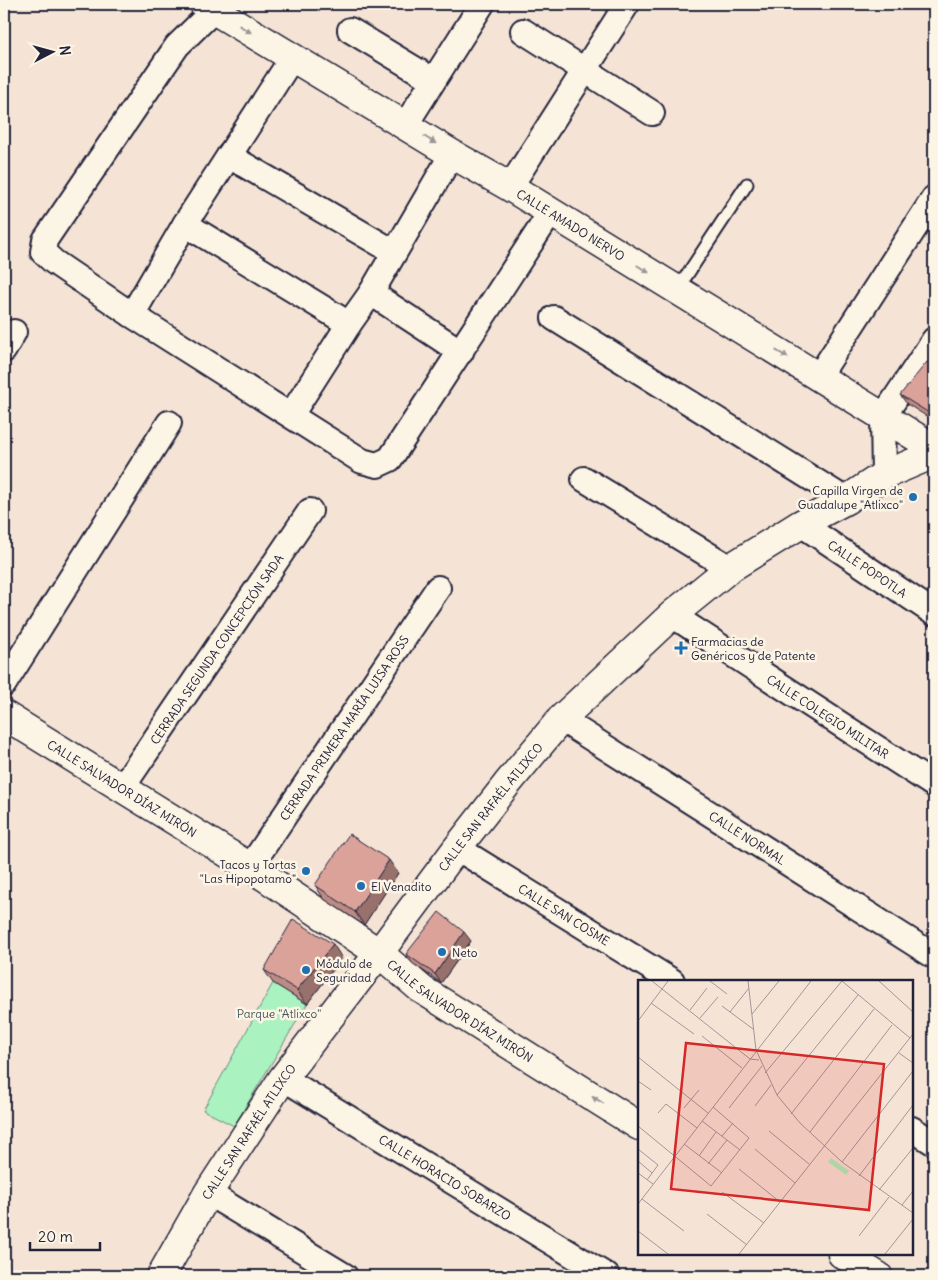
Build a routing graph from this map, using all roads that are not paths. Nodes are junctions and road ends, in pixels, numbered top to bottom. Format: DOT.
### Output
graph roads {
  1 [pos="482,4"];
  2 [pos="627,4"];
  3 [pos="213,6"];
  4 [pos="350,30"];
  5 [pos="524,31"];
  6 [pos="292,58"];
  7 [pos="585,70"];
  8 [pos="433,80"];
  9 [pos="652,114"];
  10 [pos="406,124"];
  11 [pos="452,154"];
  12 [pos="229,156"];
  13 [pos="747,184"];
  14 [pos="510,186"];
  15 [pos="934,198"];
  16 [pos="551,212"];
  17 [pos="185,224"];
  18 [pos="394,252"];
  19 [pos="677,290"];
  20 [pos="371,293"];
  21 [pos="132,315"];
  22 [pos="554,318"];
  23 [pos="349,324"];
  24 [pos="934,340"];
  25 [pos="461,352"];
  26 [pos="819,376"];
  27 [pos="291,415"];
  28 [pos="883,417"];
  29 [pos="169,423"];
  30 [pos="934,448"];
  31 [pos="934,454"];
  32 [pos="884,475"];
  33 [pos="584,479"];
  34 [pos="846,500"];
  35 [pos="310,511"];
  36 [pos="801,524"];
  37 [pos="730,568"];
  38 [pos="438,588"];
  39 [pos="934,613"];
  40 [pos="672,615"];
  41 [pos="4,684"];
  42 [pos="4,715"];
  43 [pos="561,719"];
  44 [pos="934,785"];
  45 [pos="122,788"];
  46 [pos="456,848"];
  47 [pos="250,867"];
  48 [pos="380,953"];
  49 [pos="934,956"];
  50 [pos="670,980"];
  51 [pos="283,1078"];
  52 [pos="638,1125"];
  53 [pos="913,1130"];
  54 [pos="934,1142"];
  55 [pos="208,1193"];
  56 [pos="844,1255"];
  57 [pos="161,1276"];
  58 [pos="345,1276"];
  59 [pos="607,1276"];
  60 [pos="878,1276"];
  1 -- 8 [label="street"];
  2 -- 7 [label="street"];
  3 -- 6 [label="street, CALLE AMADO NERVO, one-way"];
  3 -- 21 [label="street"];
  4 -- 8 [label="street"];
  5 -- 7 [label="street"];
  6 -- 10 [label="street, CALLE AMADO NERVO"];
  6 -- 12 [label="street"];
  7 -- 9 [label="street"];
  7 -- 14 [label="street"];
  8 -- 10 [label="street"];
  10 -- 11 [label="street, CALLE AMADO NERVO, one-way"];
  11 -- 14 [label="street, CALLE AMADO NERVO"];
  11 -- 18 [label="street"];
  12 -- 17 [label="street"];
  12 -- 18 [label="street"];
  13 -- 19 [label="lane"];
  14 -- 16 [label="street, CALLE AMADO NERVO"];
  15 -- 26 [label="street"];
  16 -- 19 [label="street, CALLE AMADO NERVO, one-way"];
  16 -- 25 [label="street"];
  17 -- 21 [label="street"];
  17 -- 23 [label="street"];
  18 -- 20 [label="street"];
  19 -- 26 [label="street, CALLE AMADO NERVO, one-way"];
  20 -- 23 [label="street"];
  20 -- 25 [label="street"];
  21 -- 27 [label="street"];
  22 -- 34 [label="street"];
  23 -- 27 [label="street"];
  24 -- 28 [label="street"];
  25 -- 27 [label="street"];
  26 -- 28 [label="street, CALLE AMADO NERVO"];
  28 -- 30 [label="street, CALLE AMADO NERVO"];
  28 -- 32 [label="street"];
  29 -- 41 [label="street"];
  31 -- 32 [label="street, CALLE SAN RAFAÉL ATLIXCO"];
  32 -- 34 [label="street, CALLE SAN RAFAÉL ATLIXCO"];
  33 -- 37 [label="street"];
  34 -- 36 [label="street, CALLE SAN RAFAÉL ATLIXCO"];
  35 -- 45 [label="street, CERRADA SEGUNDA CONCEPCIÓN SADA"];
  36 -- 37 [label="street, CALLE SAN RAFAÉL ATLIXCO"];
  36 -- 39 [label="street, CALLE POPOTLA"];
  37 -- 40 [label="street, CALLE SAN RAFAÉL ATLIXCO"];
  38 -- 47 [label="street, CERRADA PRIMERA MARÍA LUISA ROSS"];
  40 -- 43 [label="street, CALLE SAN RAFAÉL ATLIXCO"];
  40 -- 44 [label="street, CALLE COLEGIO MILITAR"];
  42 -- 45 [label="street, CALLE SALVADOR DÍAZ MIRÓN"];
  43 -- 46 [label="street, CALLE SAN RAFAÉL ATLIXCO"];
  43 -- 49 [label="street, CALLE NORMAL"];
  45 -- 47 [label="street, CALLE SALVADOR DÍAZ MIRÓN"];
  46 -- 48 [label="street, CALLE SAN RAFAÉL ATLIXCO"];
  46 -- 50 [label="street, CALLE SAN COSME"];
  47 -- 48 [label="street, CALLE SALVADOR DÍAZ MIRÓN"];
  48 -- 51 [label="street, CALLE SAN RAFAÉL ATLIXCO"];
  52 -- 48 [label="street, CALLE SALVADOR DÍAZ MIRÓN, one-way"];
  51 -- 55 [label="street, CALLE SAN RAFAÉL ATLIXCO"];
  51 -- 59 [label="street, CALLE HORACIO SOBARZO"];
  53 -- 54 [label="street"];
  55 -- 57 [label="street, CALLE SAN RAFAÉL ATLIXCO"];
  55 -- 58 [label="street"];
  56 -- 60 [label="street"];
}
